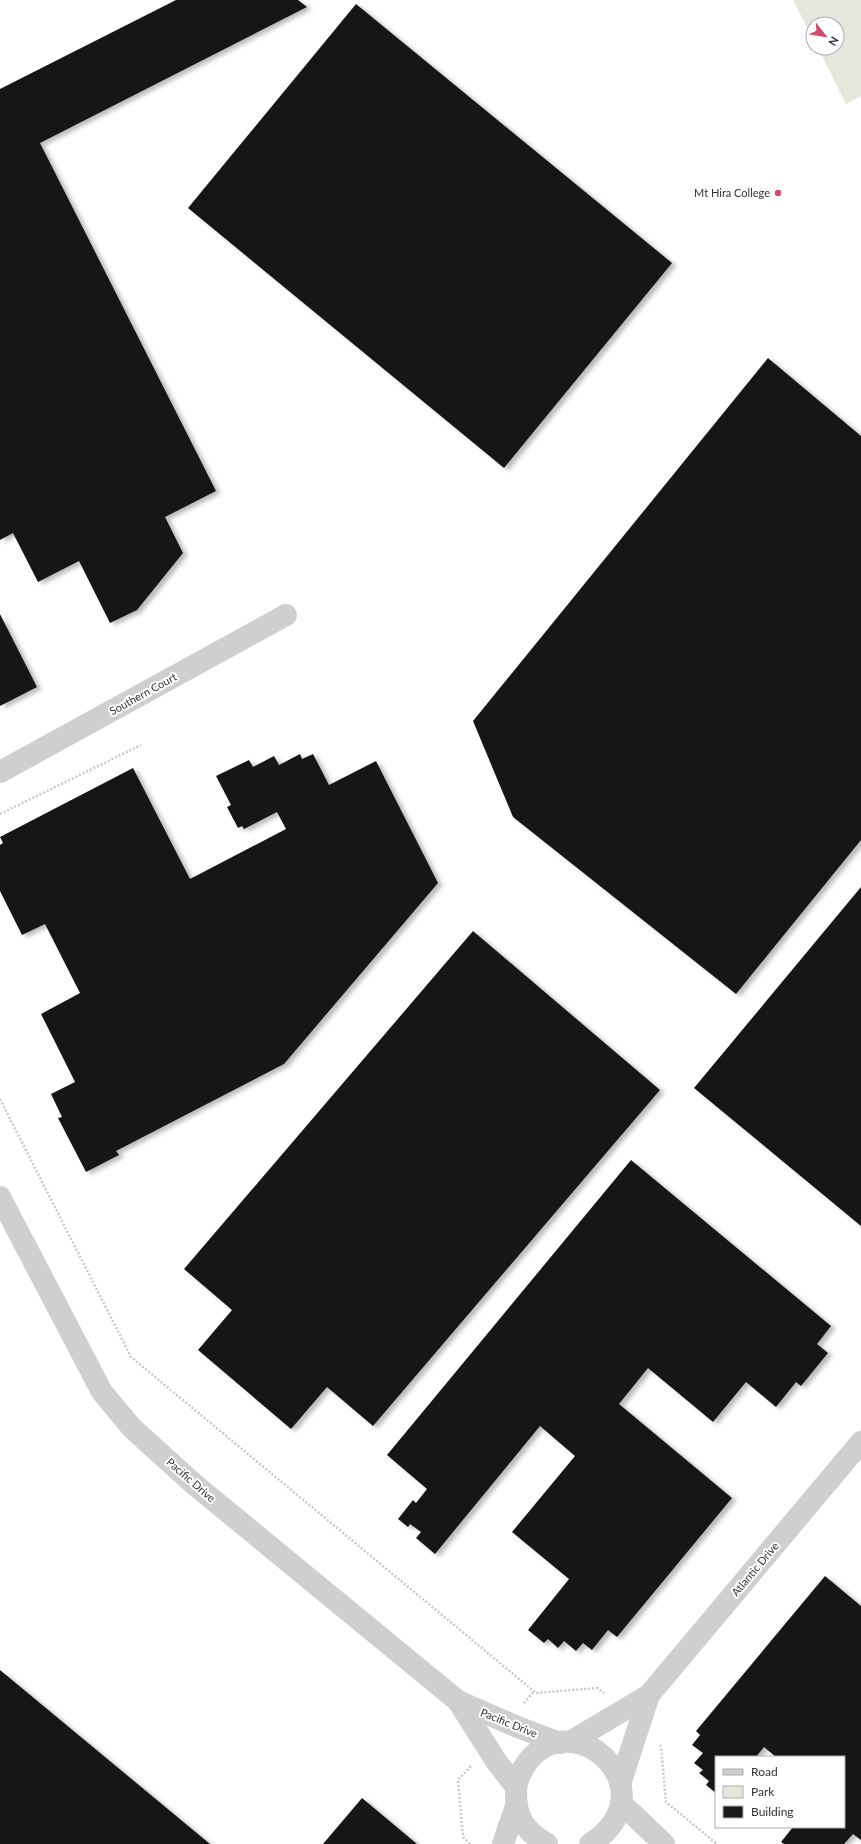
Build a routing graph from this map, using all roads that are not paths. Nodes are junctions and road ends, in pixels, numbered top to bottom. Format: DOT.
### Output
graph roads {
  1 [pos="286,615"];
  2 [pos="0,772"];
  3 [pos="0,1197"];
  4 [pos="861,1442"];
  5 [pos="649,1695"];
  6 [pos="458,1701"];
  7 [pos="565,1743"];
  8 [pos="621,1794"];
  9 [pos="516,1796"];
  10 [pos="503,1844"];
  11 [pos="547,1844"];
  12 [pos="590,1844"];
  13 [pos="664,1844"];
  1 -- 2 [label="street, Southern Court"];
  3 -- 6 [label="street, Pacific Drive"];
  4 -- 5 [label="street, Atlantic Drive"];
  5 -- 7 [label="street, Atlantic Drive"];
  5 -- 8 [label="street, Atlantic Drive"];
  6 -- 7 [label="street, Pacific Drive"];
  6 -- 9 [label="street, Pacific Drive"];
  7 -- 8 [label="street, Pacific Drive"];
  7 -- 9 [label="street, Atlantic Drive"];
  8 -- 12 [label="street, Atlantic Drive"];
  8 -- 13 [label="street"];
  9 -- 10 [label="street"];
  9 -- 11 [label="street, Pacific Drive"];
}
